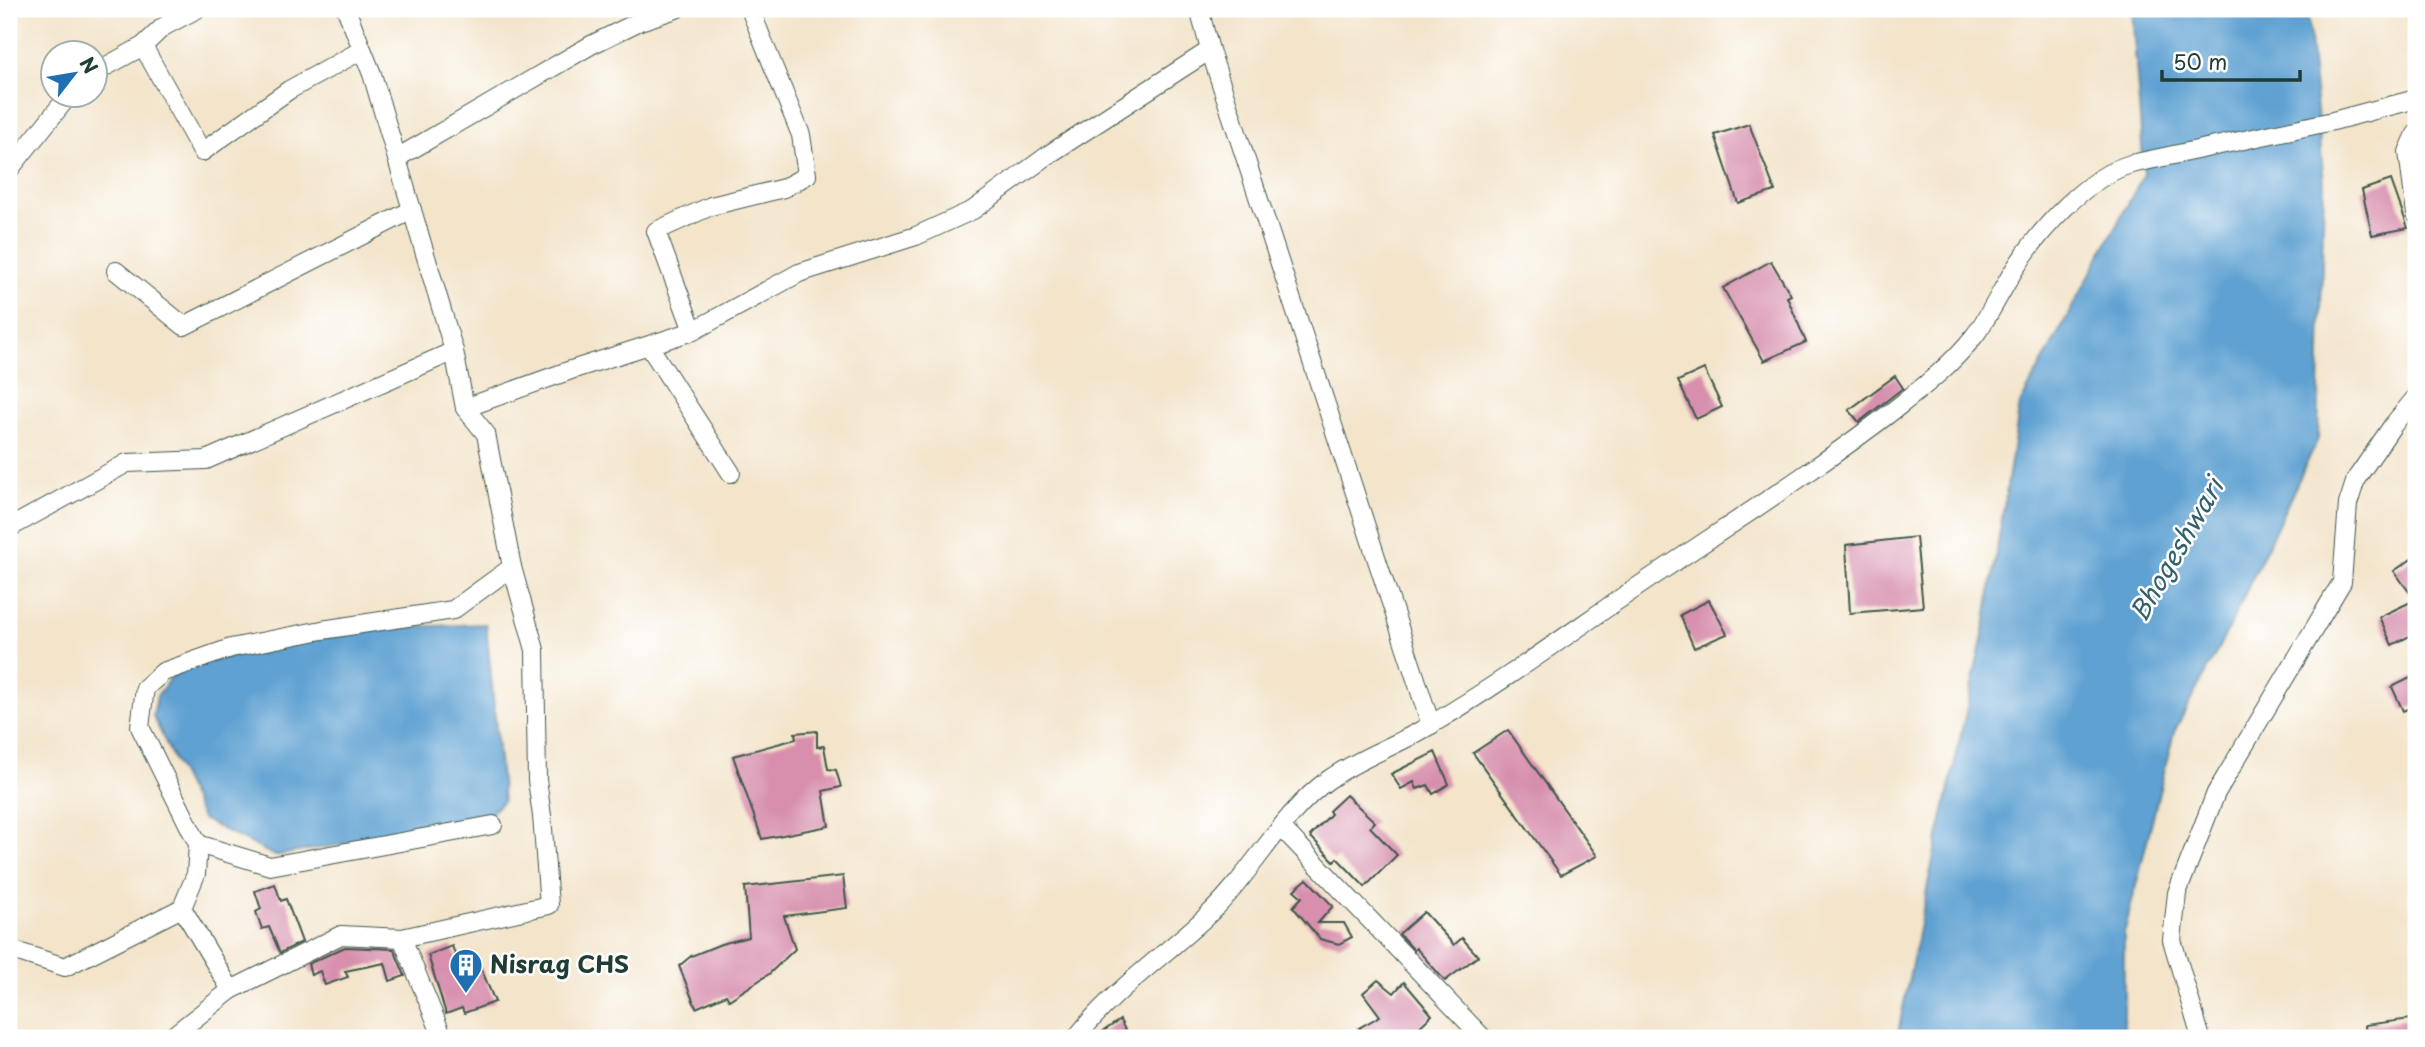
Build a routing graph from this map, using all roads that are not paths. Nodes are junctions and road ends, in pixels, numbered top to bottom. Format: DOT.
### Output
graph roads {
  1 [pos="197,9"];
  2 [pos="346,9"];
  3 [pos="676,9"];
  4 [pos="750,9"];
  5 [pos="1199,9"];
  6 [pos="143,46"];
  7 [pos="362,50"];
  8 [pos="1210,50"];
  9 [pos="108,66"];
  10 [pos="2416,99"];
  11 [pos="59,108"];
  12 [pos="2416,134"];
  13 [pos="397,158"];
  14 [pos="9,170"];
  15 [pos="412,209"];
  16 [pos="2416,214"];
  17 [pos="116,271"];
  18 [pos="693,331"];
  19 [pos="649,346"];
  20 [pos="454,351"];
  21 [pos="2416,397"];
  22 [pos="465,408"];
  23 [pos="731,473"];
  24 [pos="9,528"];
  25 [pos="512,567"];
  26 [pos="1431,725"];
  27 [pos="493,825"];
  28 [pos="1282,828"];
  29 [pos="198,844"];
  30 [pos="181,908"];
  31 [pos="402,937"];
  32 [pos="9,949"];
  33 [pos="231,990"];
  34 [pos="170,1038"];
  35 [pos="443,1038"];
  36 [pos="1076,1038"];
  37 [pos="1483,1038"];
  38 [pos="2201,1038"];
  1 -- 6 [label="street"];
  2 -- 7 [label="street"];
  3 -- 13 [label="street"];
  4 -- 18 [label="street"];
  5 -- 8 [label="street"];
  6 -- 7 [label="street"];
  6 -- 9 [label="street"];
  7 -- 13 [label="street"];
  8 -- 18 [label="street"];
  8 -- 26 [label="street"];
  10 -- 26 [label="street"];
  11 -- 14 [label="street"];
  12 -- 16 [label="street"];
  13 -- 15 [label="street"];
  15 -- 17 [label="street"];
  15 -- 20 [label="street"];
  18 -- 19 [label="street"];
  19 -- 22 [label="street"];
  19 -- 23 [label="street"];
  20 -- 22 [label="street"];
  20 -- 24 [label="street"];
  21 -- 38 [label="street"];
  22 -- 25 [label="street"];
  25 -- 29 [label="street"];
  25 -- 31 [label="street"];
  26 -- 28 [label="street"];
  27 -- 29 [label="street"];
  28 -- 36 [label="street"];
  28 -- 37 [label="street"];
  29 -- 30 [label="street"];
  30 -- 32 [label="street"];
  30 -- 33 [label="street"];
  31 -- 33 [label="street"];
  31 -- 35 [label="street"];
  33 -- 34 [label="street"];
}
